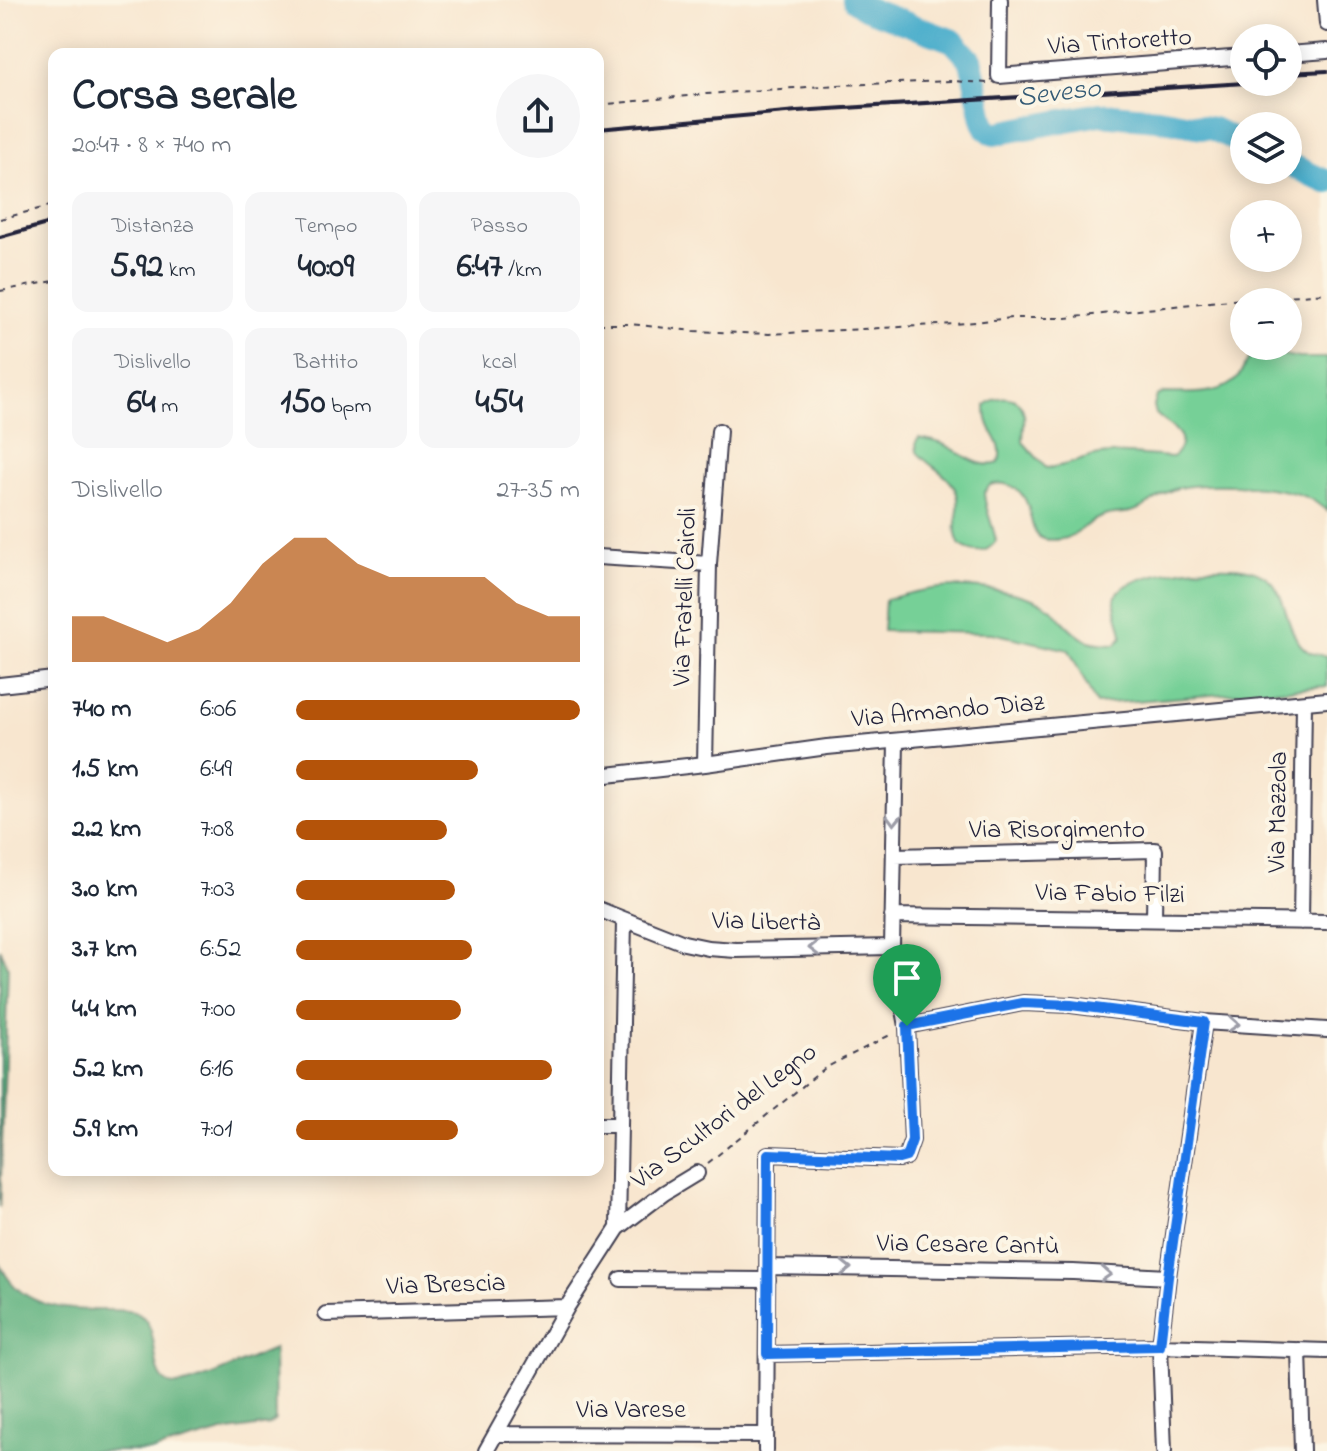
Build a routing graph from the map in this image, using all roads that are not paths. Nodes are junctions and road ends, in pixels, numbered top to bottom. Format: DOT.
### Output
graph roads {
  1 [pos="1000,0"];
  2 [pos="1325,0"];
  3 [pos="1327,24"];
  4 [pos="1327,51"];
  5 [pos="1302,53"];
  6 [pos="1230,58"];
  7 [pos="719,431"];
  8 [pos="604,557"];
  9 [pos="709,564"];
  10 [pos="48,680"];
  11 [pos="0,685"];
  12 [pos="1327,700"];
  13 [pos="1304,703"];
  14 [pos="896,742"];
  15 [pos="705,764"];
  16 [pos="604,775"];
  17 [pos="894,856"];
  18 [pos="604,912"];
  19 [pos="892,916"];
  20 [pos="1154,919"];
  21 [pos="624,920"];
  22 [pos="1301,922"];
  23 [pos="1327,922"];
  24 [pos="892,947"];
  25 [pos="1204,1022"];
  26 [pos="907,1026"];
  27 [pos="1327,1030"];
  28 [pos="604,1125"];
  29 [pos="620,1125"];
  30 [pos="697,1173"];
  31 [pos="618,1228"];
  32 [pos="768,1273"];
  33 [pos="1168,1277"];
  34 [pos="621,1279"];
  35 [pos="567,1307"];
  36 [pos="326,1314"];
  37 [pos="1160,1346"];
  38 [pos="1299,1350"];
  39 [pos="1327,1351"];
  40 [pos="767,1354"];
  41 [pos="497,1434"];
  42 [pos="766,1435"];
  43 [pos="486,1451"];
  44 [pos="766,1451"];
  45 [pos="1164,1451"];
  46 [pos="1302,1451"];
  1 -- 6 [label="street, Via Tintoretto"];
  2 -- 3 [label="street"];
  4 -- 5 [label="street"];
  7 -- 9 [label="street, Via Fratelli Cairoli"];
  8 -- 9 [label="street"];
  9 -- 15 [label="street, Via Fratelli Cairoli"];
  10 -- 11 [label="street"];
  12 -- 13 [label="street, Via Armando Diaz"];
  13 -- 14 [label="street, Via Armando Diaz"];
  13 -- 22 [label="street, Via Mazzola"];
  14 -- 15 [label="street, Via Armando Diaz"];
  14 -- 17 [label="street, one-way"];
  15 -- 16 [label="street, Via Armando Diaz"];
  17 -- 19 [label="street"];
  17 -- 20 [label="street, Via Risorgimento"];
  18 -- 21 [label="street, Via Libertà"];
  19 -- 20 [label="street, Via Fabio Filzi"];
  19 -- 24 [label="street"];
  20 -- 22 [label="street, Via Fabio Filzi"];
  24 -- 21 [label="street, Via Libertà, one-way"];
  21 -- 29 [label="street"];
  22 -- 23 [label="street, Via Fabio Filzi"];
  24 -- 26 [label="street"];
  25 -- 26 [label="street"];
  25 -- 27 [label="street, one-way"];
  25 -- 33 [label="street"];
  26 -- 32 [label="street"];
  28 -- 29 [label="street"];
  29 -- 31 [label="street"];
  30 -- 31 [label="street, Via Scultori del Legno"];
  31 -- 35 [label="street"];
  32 -- 33 [label="street, Via Cesare Cantù, one-way"];
  32 -- 34 [label="street, Via Cesare Cantù"];
  32 -- 40 [label="street"];
  33 -- 37 [label="street"];
  35 -- 36 [label="street, Via Brescia"];
  35 -- 41 [label="street"];
  37 -- 38 [label="street"];
  37 -- 40 [label="street"];
  37 -- 45 [label="street"];
  38 -- 39 [label="street"];
  38 -- 46 [label="street"];
  40 -- 42 [label="street"];
  41 -- 42 [label="street, Via Varese"];
  41 -- 43 [label="street"];
  42 -- 44 [label="street"];
}
